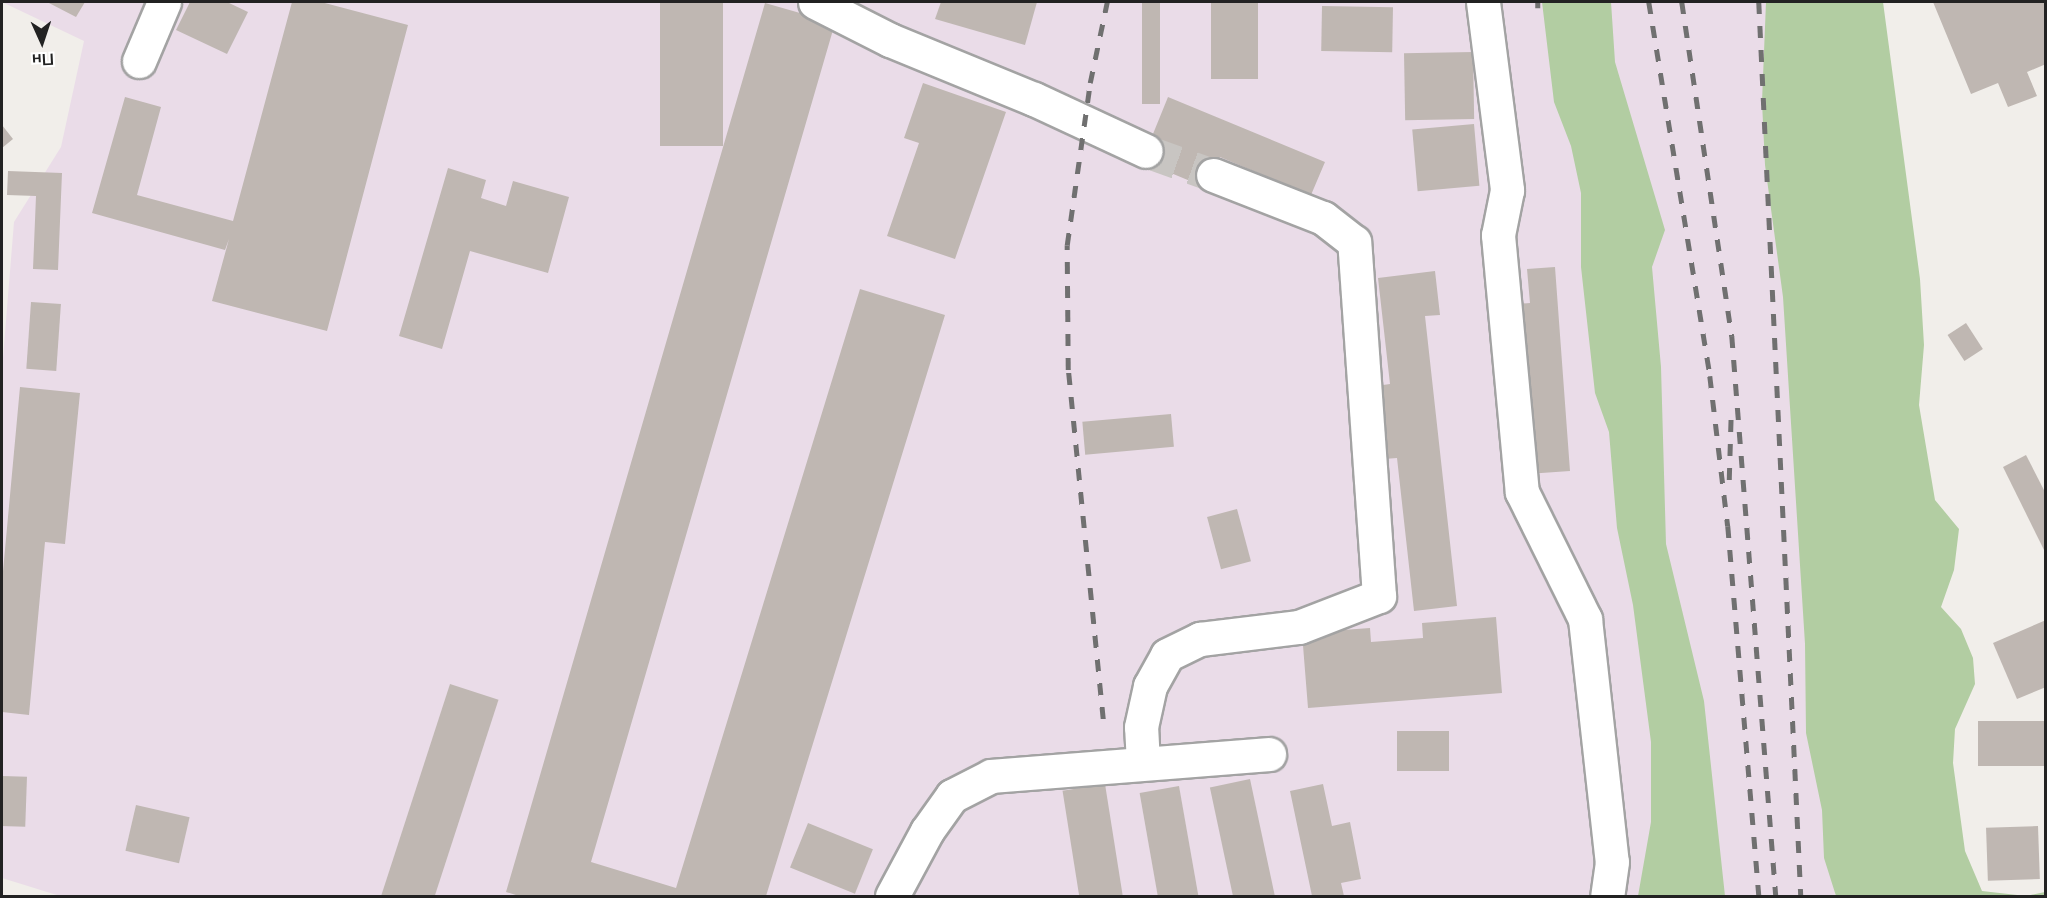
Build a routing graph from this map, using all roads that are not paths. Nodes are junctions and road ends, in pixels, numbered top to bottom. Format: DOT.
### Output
graph roads {
  1 [pos="164,2"];
  2 [pos="815,2"];
  3 [pos="1483,2"];
  4 [pos="139,61"];
  5 [pos="1146,151"];
  6 [pos="1213,175"];
  7 [pos="1269,754"];
  8 [pos="1143,763"];
  9 [pos="892,897"];
  10 [pos="1607,897"];
  1 -- 4 [label="lane"];
  2 -- 5 [label="lane"];
  3 -- 10 [label="lane"];
  6 -- 8 [label="lane"];
  7 -- 8 [label="lane"];
  8 -- 9 [label="lane"];
}
